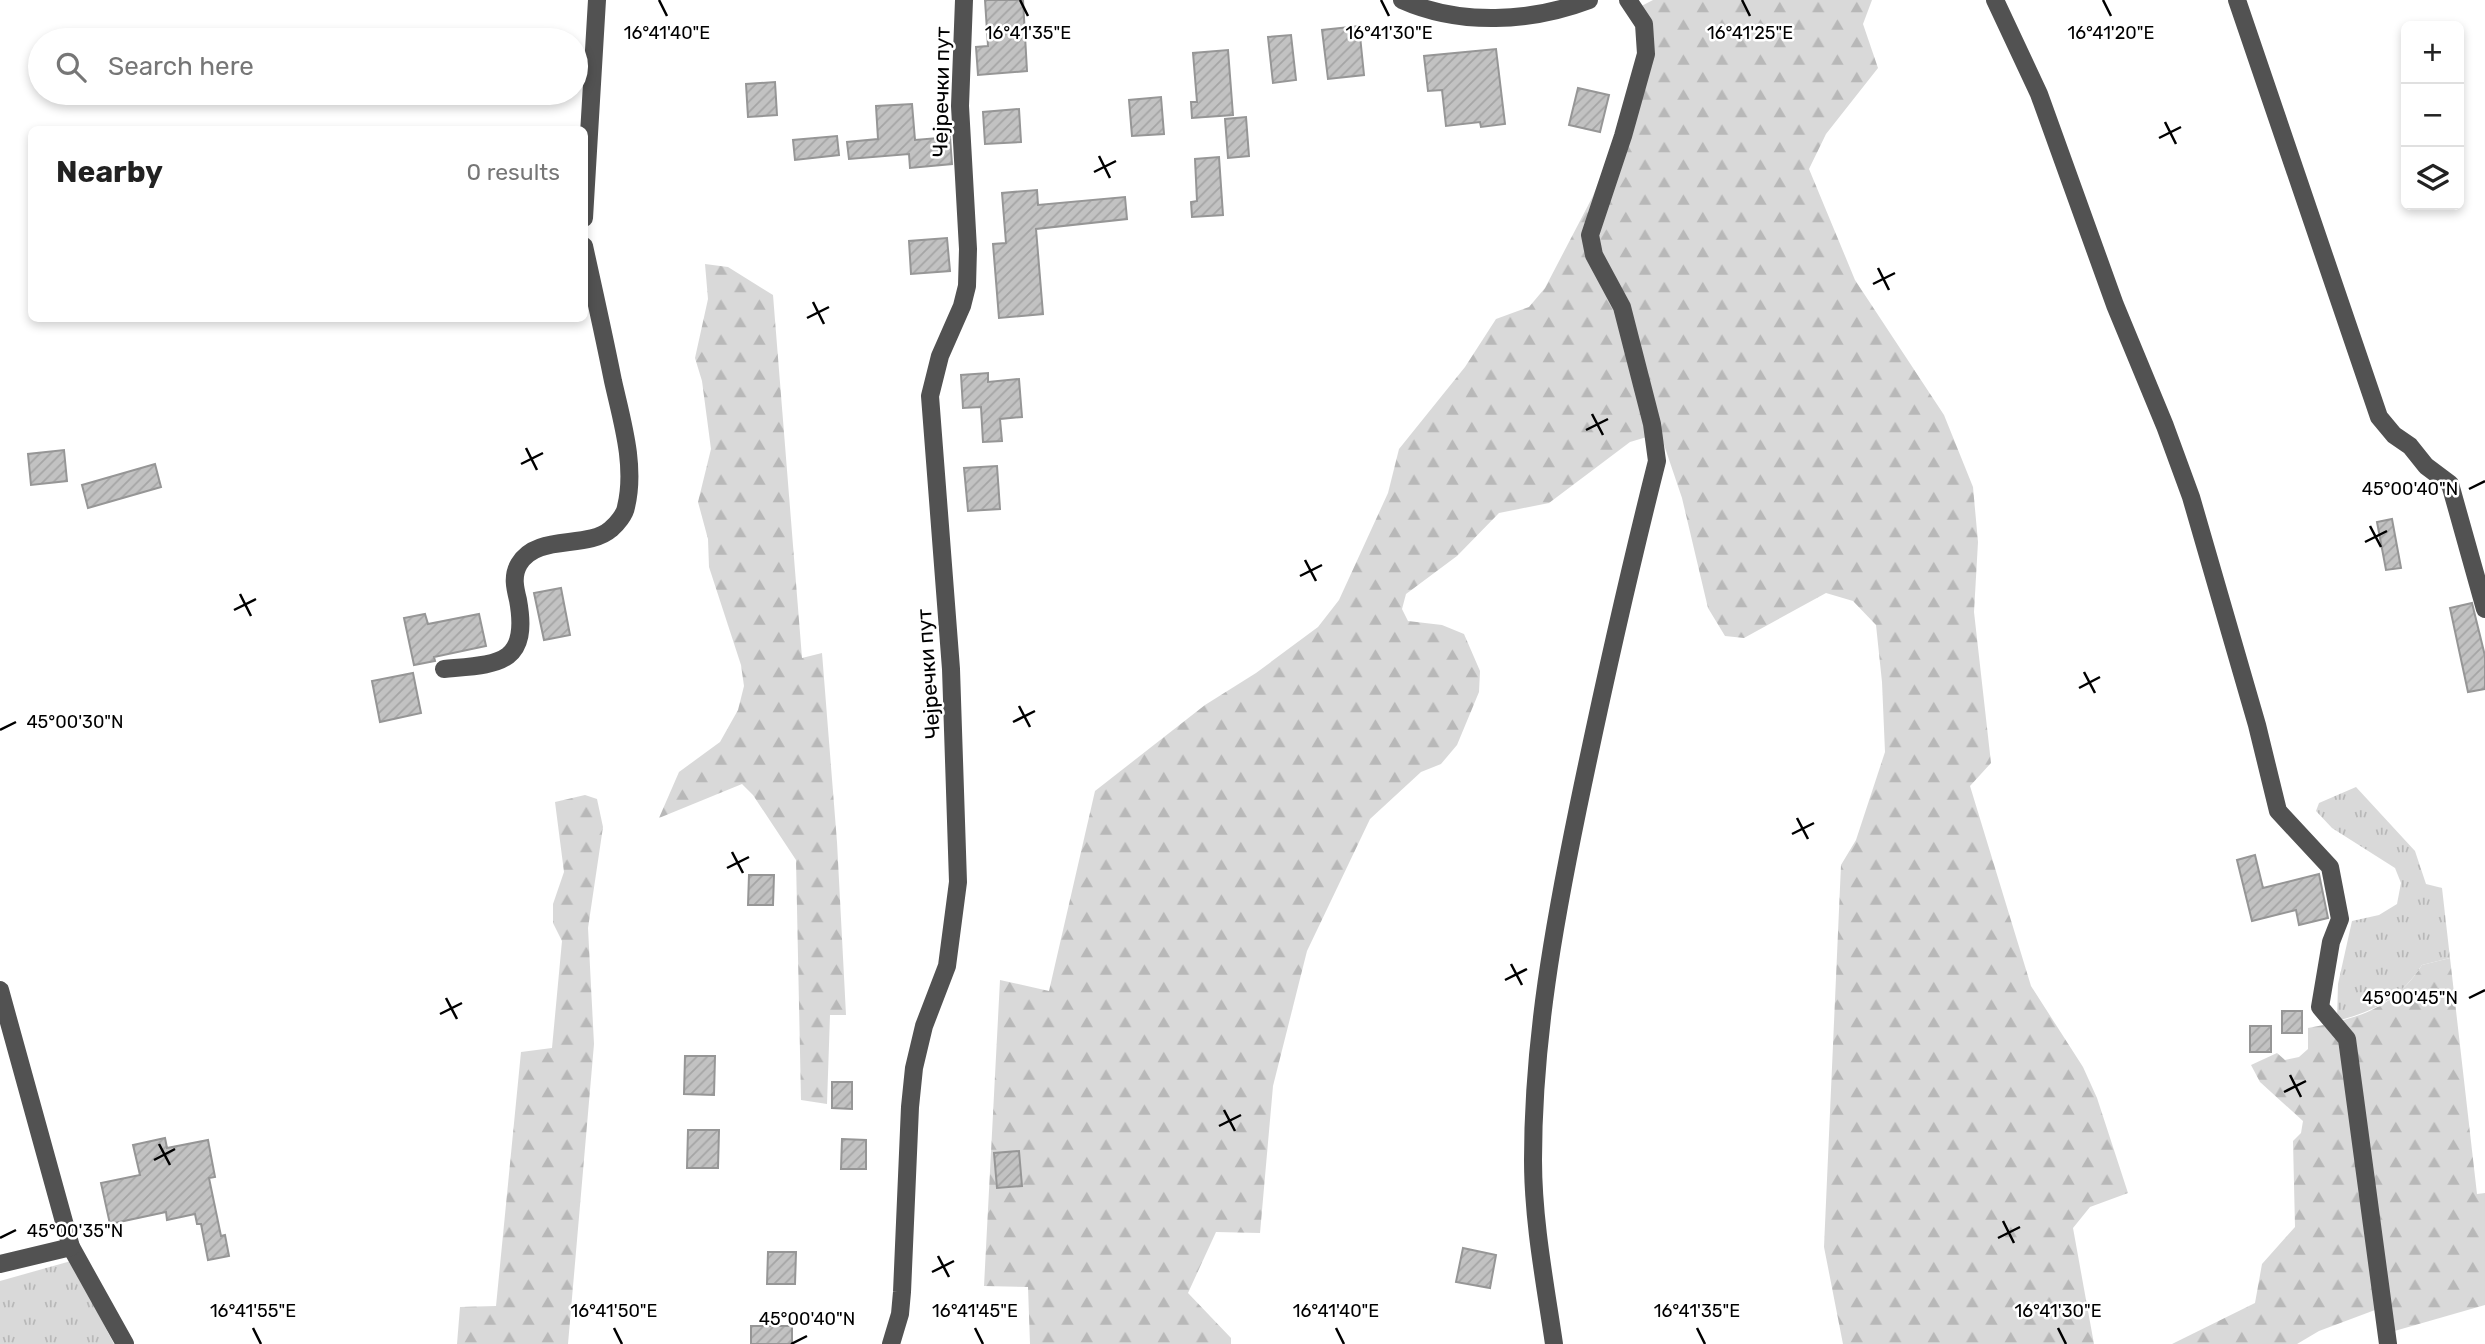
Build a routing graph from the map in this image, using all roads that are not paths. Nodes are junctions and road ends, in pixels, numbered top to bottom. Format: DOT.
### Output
graph roads {
  1 [pos="597,0"];
  2 [pos="964,0"];
  3 [pos="1402,0"];
  4 [pos="1589,0"];
  5 [pos="1628,0"];
  6 [pos="1995,0"];
  7 [pos="2237,0"];
  8 [pos="588,151"];
  9 [pos="588,265"];
  10 [pos="2485,609"];
  11 [pos="444,669"];
  12 [pos="0,990"];
  13 [pos="71,1247"];
  14 [pos="0,1264"];
  15 [pos="125,1344"];
  16 [pos="891,1344"];
  17 [pos="1554,1344"];
  18 [pos="2388,1344"];
  1 -- 8 [label="street"];
  2 -- 16 [label="street, Чејречки пут"];
  3 -- 4 [label="street"];
  5 -- 17 [label="street"];
  6 -- 18 [label="street"];
  7 -- 10 [label="street"];
  9 -- 11 [label="street"];
  12 -- 13 [label="street"];
  13 -- 14 [label="street"];
  13 -- 15 [label="street"];
}
